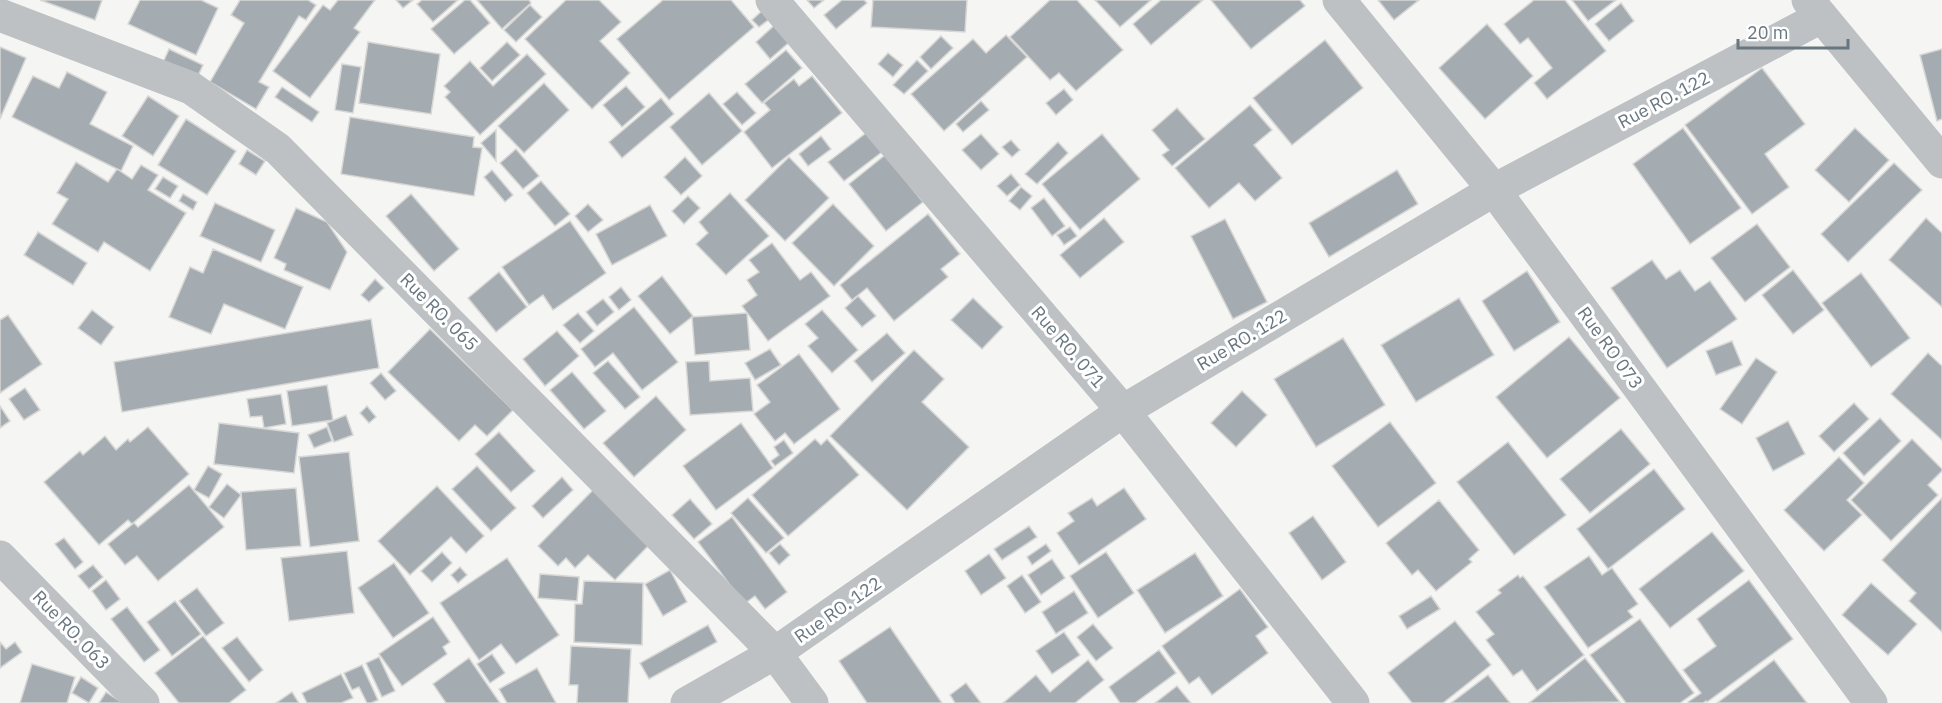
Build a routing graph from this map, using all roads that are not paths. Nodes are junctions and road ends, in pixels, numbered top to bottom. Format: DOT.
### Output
graph roads {
  1 [pos="772,0"];
  2 [pos="1340,0"];
  3 [pos="1815,8"];
  4 [pos="0,15"];
  5 [pos="1942,162"];
  6 [pos="1494,190"];
  7 [pos="1123,411"];
  8 [pos="0,557"];
  9 [pos="775,653"];
  10 [pos="143,703"];
  11 [pos="687,703"];
  12 [pos="812,703"];
  13 [pos="1353,703"];
  14 [pos="1871,703"];
  1 -- 7 [label="street, Rue RO. 071"];
  2 -- 6 [label="street, Rue RO 073"];
  3 -- 5 [label="street"];
  3 -- 6 [label="street, Rue RO. 122"];
  4 -- 9 [label="street, Rue RO. 065"];
  6 -- 7 [label="street, Rue RO. 122"];
  6 -- 14 [label="street, Rue RO 073"];
  7 -- 9 [label="street, Rue RO. 122"];
  7 -- 13 [label="street, Rue RO. 071"];
  8 -- 10 [label="street, Rue RO. 063"];
  9 -- 11 [label="street, Rue RO. 122"];
  9 -- 12 [label="street, Rue RO. 065"];
}
